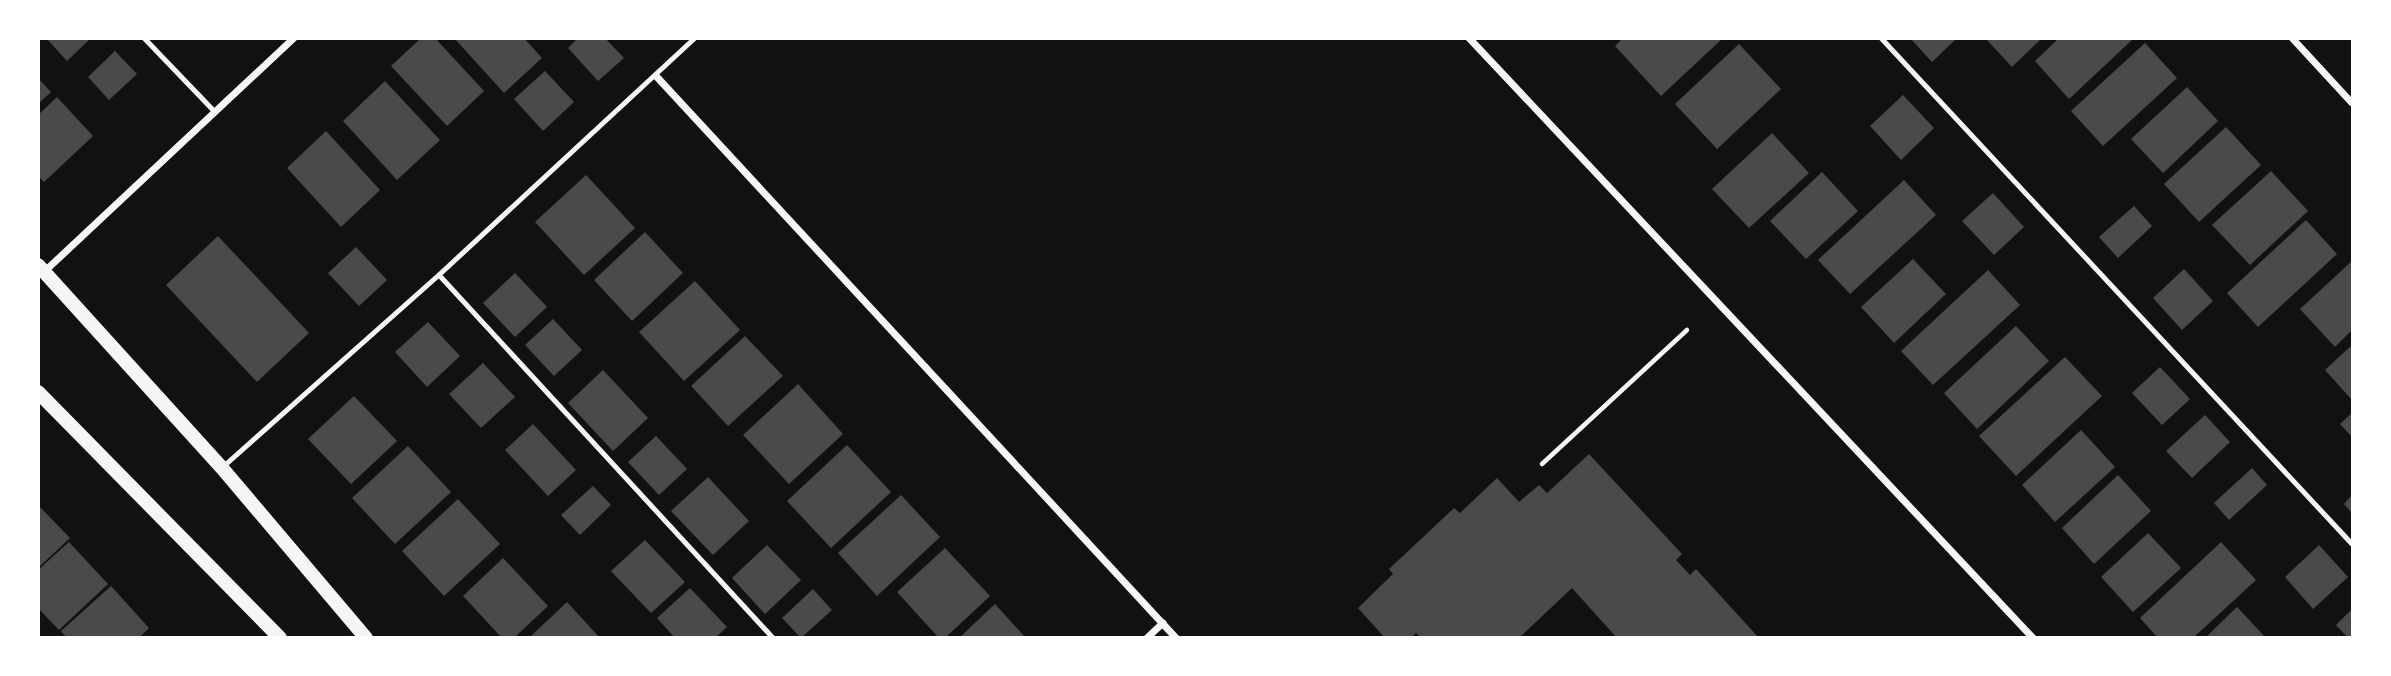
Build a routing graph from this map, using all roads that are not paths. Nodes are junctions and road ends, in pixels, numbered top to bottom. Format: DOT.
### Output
graph roads {
  1 [pos="144,38"];
  2 [pos="294,38"];
  3 [pos="695,38"];
  4 [pos="1469,38"];
  5 [pos="1881,38"];
  6 [pos="2292,38"];
  7 [pos="656,76"];
  8 [pos="2353,103"];
  9 [pos="215,112"];
  10 [pos="41,268"];
  11 [pos="439,275"];
  12 [pos="38,392"];
  13 [pos="222,468"];
  14 [pos="2353,544"];
  15 [pos="1163,623"];
  16 [pos="280,638"];
  17 [pos="366,638"];
  18 [pos="773,638"];
  19 [pos="1147,638"];
  20 [pos="1177,638"];
  21 [pos="2033,638"];
  1 -- 9 [label="lane"];
  2 -- 9 [label="street"];
  3 -- 7 [label="lane"];
  4 -- 21 [label="street"];
  5 -- 14 [label="lane"];
  6 -- 8 [label="street"];
  7 -- 11 [label="lane"];
  7 -- 15 [label="street"];
  9 -- 10 [label="street"];
  10 -- 13 [label="main road"];
  11 -- 13 [label="lane"];
  11 -- 18 [label="lane"];
  12 -- 16 [label="main road"];
  13 -- 17 [label="main road"];
  15 -- 19 [label="street"];
  15 -- 20 [label="street"];
}
